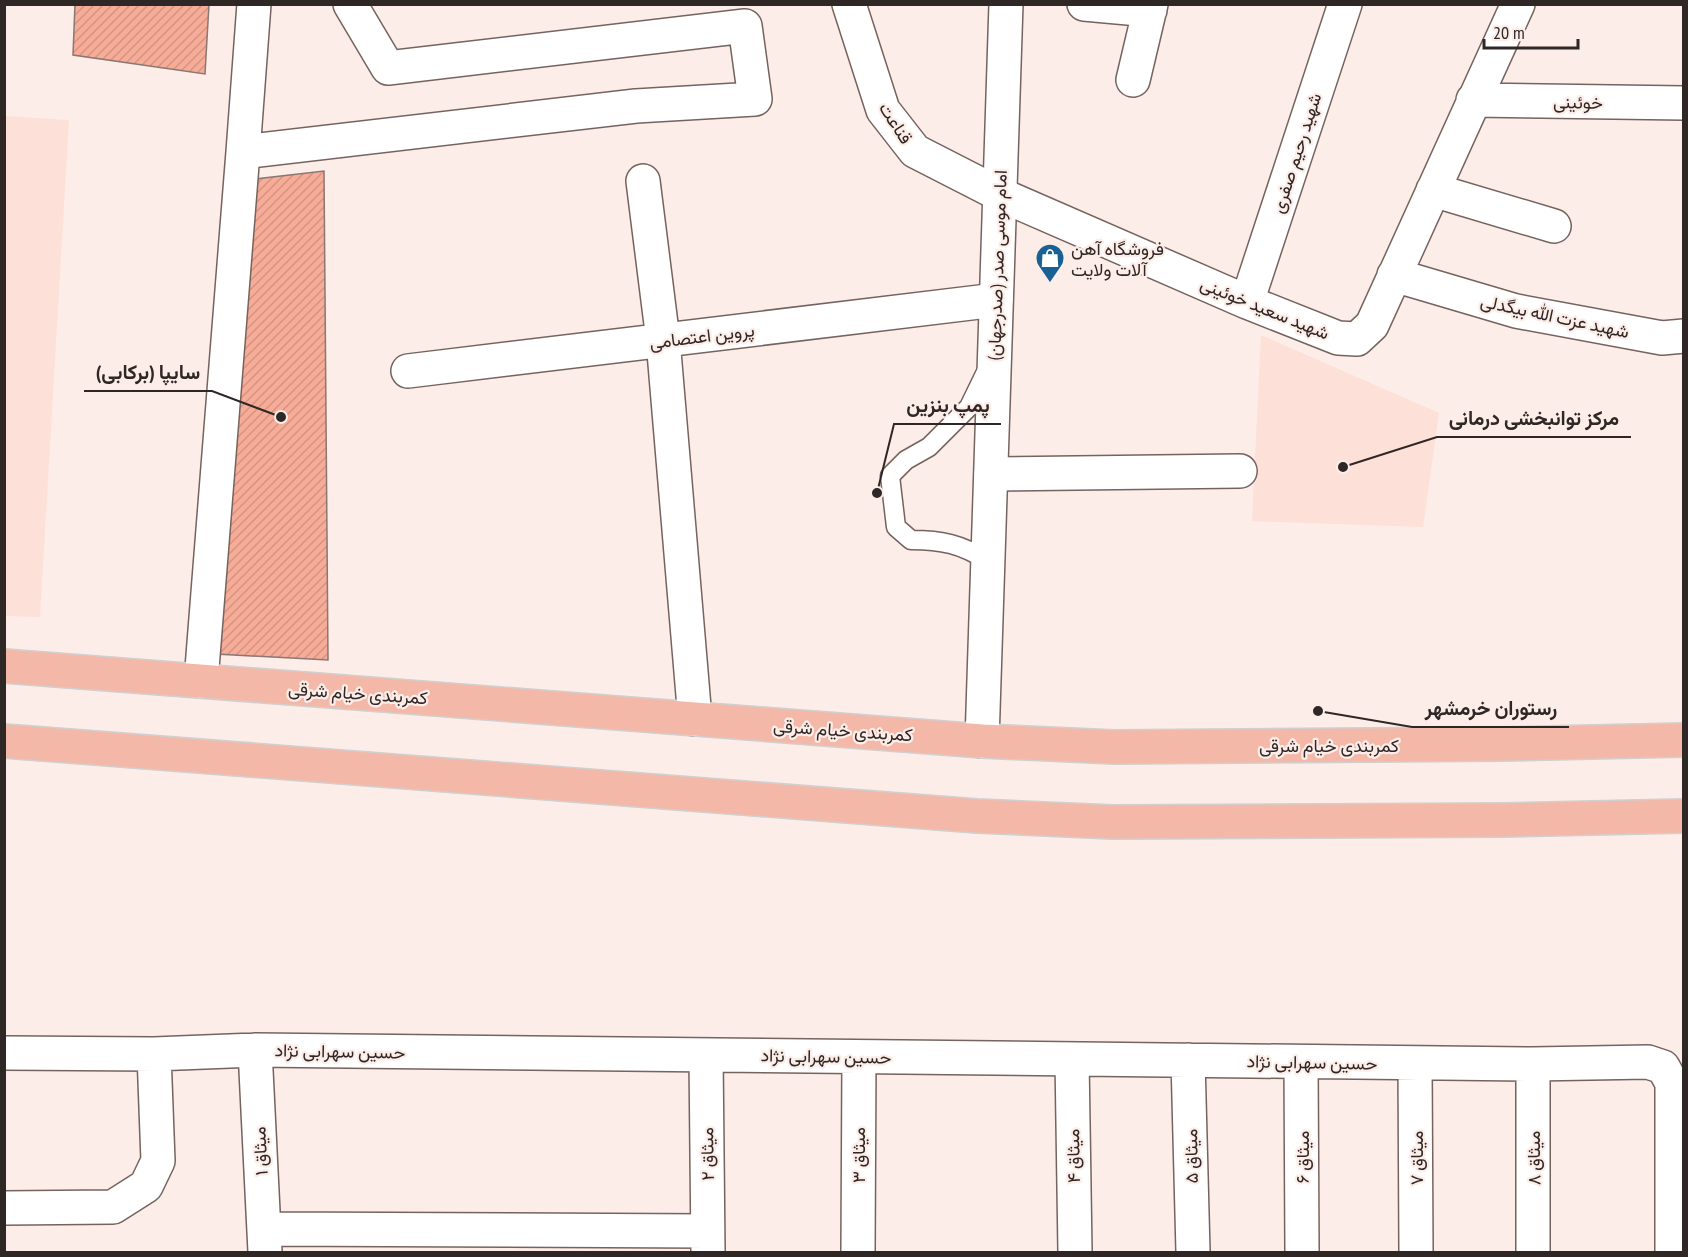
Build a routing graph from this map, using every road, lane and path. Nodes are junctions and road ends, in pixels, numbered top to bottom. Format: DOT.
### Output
graph roads {
  1 [pos="254,4"];
  2 [pos="350,4"];
  3 [pos="849,4"];
  4 [pos="1006,4"];
  5 [pos="1084,4"];
  6 [pos="1345,4"];
  7 [pos="1518,4"];
  8 [pos="1151,7"];
  9 [pos="1133,80"];
  10 [pos="1473,100"];
  11 [pos="1683,103"];
  12 [pos="243,152"];
  13 [pos="643,180"];
  14 [pos="1433,189"];
  15 [pos="999,194"];
  16 [pos="1554,226"];
  17 [pos="1394,275"];
  18 [pos="996,300"];
  19 [pos="1247,302"];
  20 [pos="1683,336"];
  21 [pos="663,340"];
  22 [pos="994,354"];
  23 [pos="408,371"];
  24 [pos="1240,471"];
  25 [pos="990,474"];
  26 [pos="988,561"];
  27 [pos="4,666"];
  28 [pos="201,681"];
  29 [pos="694,719"];
  30 [pos="1683,740"];
  31 [pos="4,741"];
  32 [pos="982,741"];
  33 [pos="1683,816"];
  34 [pos="255,1050"];
  35 [pos="4,1053"];
  36 [pos="154,1054"];
  37 [pos="706,1055"];
  38 [pos="859,1056"];
  39 [pos="1072,1059"];
  40 [pos="1188,1060"];
  41 [pos="1301,1062"];
  42 [pos="1415,1063"];
  43 [pos="1533,1064"];
  44 [pos="4,1208"];
  45 [pos="265,1241"];
  46 [pos="708,1242"];
  47 [pos="858,1252"];
  48 [pos="1075,1252"];
  49 [pos="1193,1252"];
  50 [pos="1302,1252"];
  51 [pos="1416,1252"];
  52 [pos="1533,1252"];
  53 [pos="1672,1252"];
  1 -- 12 [label="street"];
  2 -- 12 [label="street"];
  3 -- 15 [label="street, قناعت"];
  4 -- 15 [label="street, (صدرجهان) امام موسی صدر"];
  5 -- 8 [label="street"];
  6 -- 19 [label="street, شهید رحیم صفری"];
  7 -- 10 [label="street, شهید سعید خوئینی"];
  8 -- 9 [label="street"];
  10 -- 11 [label="street, خوئینی"];
  10 -- 14 [label="street, شهید سعید خوئینی"];
  12 -- 28 [label="street"];
  13 -- 21 [label="street"];
  14 -- 16 [label="street"];
  14 -- 17 [label="street, شهید سعید خوئینی"];
  15 -- 18 [label="street, (صدرجهان) امام موسی صدر"];
  15 -- 19 [label="street, شهید سعید خوئینی"];
  17 -- 19 [label="street, شهید سعید خوئینی"];
  17 -- 20 [label="street, شهید عزت الله بیگدلی"];
  18 -- 21 [label="street, پروین اعتصامی"];
  18 -- 22 [label="street, (صدرجهان) امام موسی صدر"];
  21 -- 23 [label="street, پروین اعتصامی"];
  21 -- 29 [label="street"];
  22 -- 25 [label="street, (صدرجهان) امام موسی صدر"];
  22 -- 26 [label="lane"];
  24 -- 25 [label="street"];
  25 -- 26 [label="street, (صدرجهان) امام موسی صدر"];
  26 -- 32 [label="street, (صدرجهان) امام موسی صدر"];
  27 -- 28 [label="highway, کمربندی خیام شرقی"];
  28 -- 29 [label="highway, کمربندی خیام شرقی"];
  29 -- 32 [label="highway, کمربندی خیام شرقی"];
  30 -- 32 [label="highway, کمربندی خیام شرقی"];
  31 -- 33 [label="highway"];
  34 -- 36 [label="street, حسین سهرابی نژاد"];
  34 -- 37 [label="street, حسین سهرابی نژاد"];
  34 -- 45 [label="street, میثاق ۱"];
  35 -- 36 [label="street, حسین سهرابی نژاد"];
  36 -- 44 [label="street"];
  37 -- 38 [label="street, حسین سهرابی نژاد"];
  37 -- 46 [label="street, میثاق ۲"];
  38 -- 39 [label="street, حسین سهرابی نژاد"];
  38 -- 47 [label="street, میثاق ۳"];
  39 -- 40 [label="street, حسین سهرابی نژاد"];
  39 -- 48 [label="street, میثاق ۴"];
  40 -- 41 [label="street, حسین سهرابی نژاد"];
  40 -- 49 [label="street, میثاق ۵"];
  41 -- 42 [label="street, حسین سهرابی نژاد"];
  41 -- 50 [label="street, میثاق ۶"];
  42 -- 43 [label="street, حسین سهرابی نژاد"];
  42 -- 51 [label="street, میثاق ۷"];
  43 -- 52 [label="street, میثاق ۸"];
  43 -- 53 [label="street, حسین سهرابی نژاد"];
  45 -- 46 [label="street"];
}
